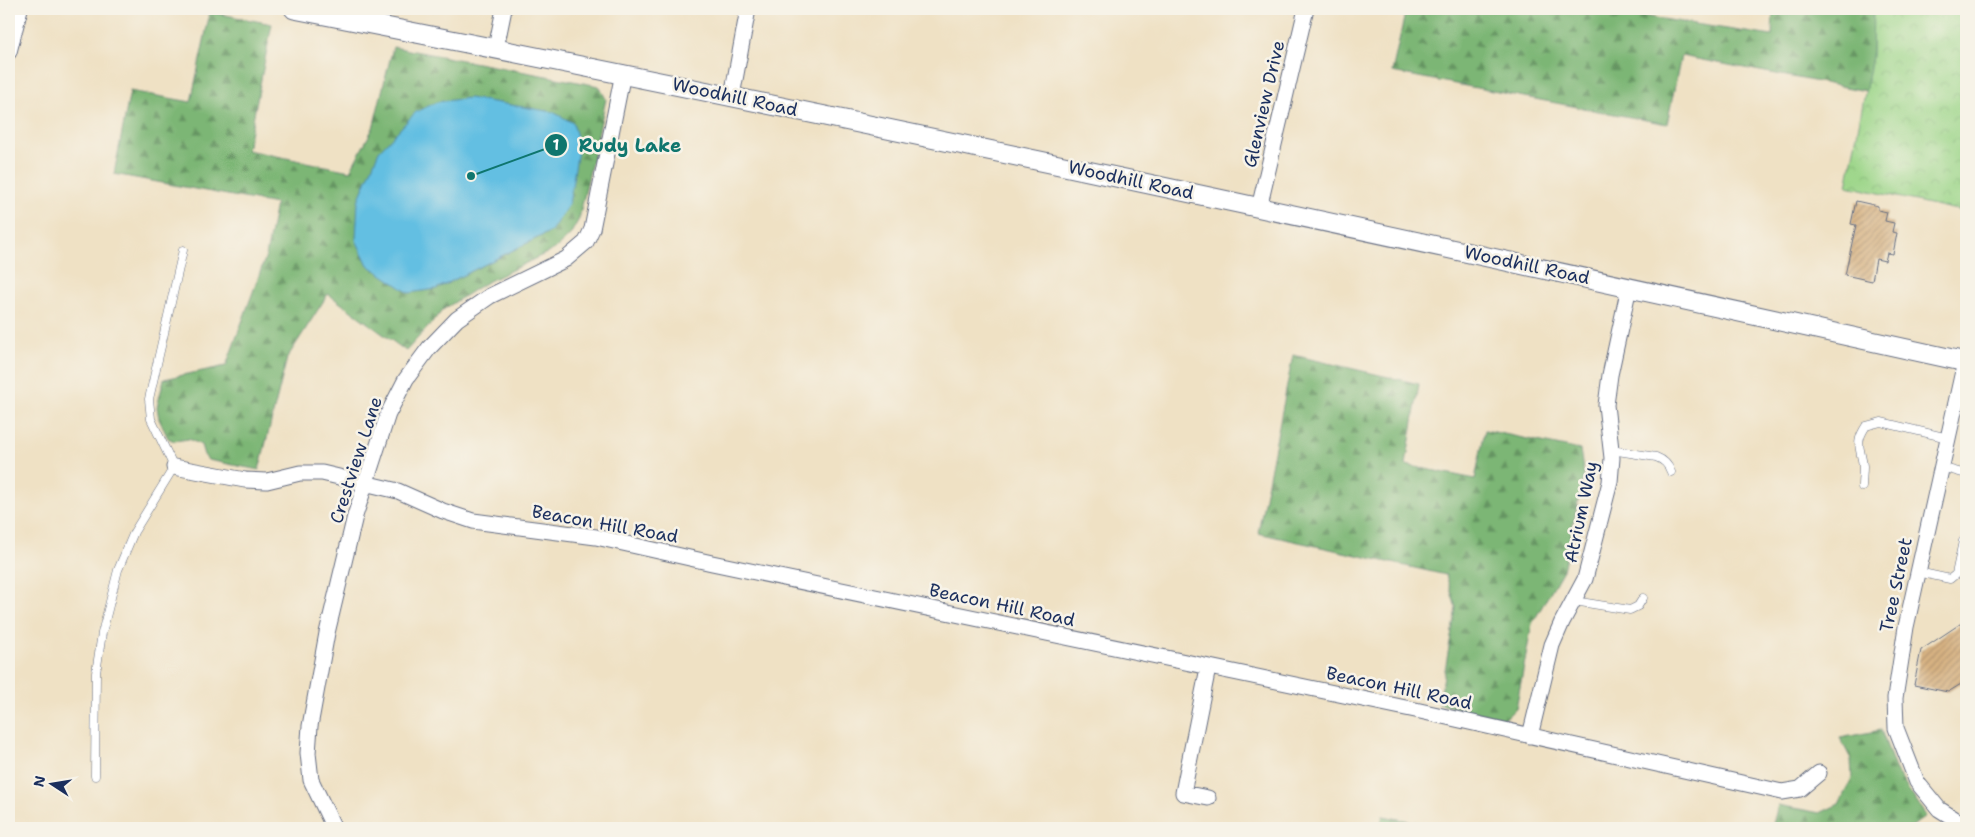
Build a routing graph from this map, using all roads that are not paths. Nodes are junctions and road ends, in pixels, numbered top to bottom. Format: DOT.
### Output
graph roads {
  1 [pos="20,9"];
  2 [pos="294,9"];
  3 [pos="504,9"];
  4 [pos="748,9"];
  5 [pos="1306,9"];
  6 [pos="496,48"];
  7 [pos="9,52"];
  8 [pos="622,74"];
  9 [pos="732,96"];
  10 [pos="1259,208"];
  11 [pos="183,250"];
  12 [pos="1629,287"];
  13 [pos="1966,362"];
  14 [pos="1948,438"];
  15 [pos="1611,450"];
  16 [pos="174,467"];
  17 [pos="1941,467"];
  18 [pos="1671,472"];
  19 [pos="1966,474"];
  20 [pos="364,483"];
  21 [pos="1862,487"];
  22 [pos="1963,541"];
  23 [pos="1918,572"];
  24 [pos="1644,598"];
  25 [pos="1574,601"];
  26 [pos="1208,668"];
  27 [pos="1530,736"];
  28 [pos="1819,773"];
  29 [pos="95,776"];
  30 [pos="1208,798"];
  31 [pos="1966,826"];
  32 [pos="334,828"];
  1 -- 7 [label="street"];
  2 -- 6 [label="street, Woodhill Road"];
  3 -- 6 [label="street"];
  4 -- 9 [label="street"];
  5 -- 10 [label="street, Glenview Drive"];
  6 -- 8 [label="street, Woodhill Road"];
  8 -- 9 [label="street, Woodhill Road"];
  8 -- 20 [label="street, Crestview Lane"];
  9 -- 10 [label="street, Woodhill Road"];
  10 -- 12 [label="street, Woodhill Road"];
  11 -- 16 [label="lane"];
  12 -- 13 [label="street, Woodhill Road"];
  12 -- 15 [label="street, Atrium Way"];
  13 -- 14 [label="street, Tree Street"];
  14 -- 17 [label="street, Tree Street"];
  14 -- 21 [label="lane"];
  15 -- 18 [label="lane"];
  15 -- 25 [label="street, Atrium Way"];
  16 -- 20 [label="street, Beacon Hill Road"];
  16 -- 29 [label="lane"];
  17 -- 19 [label="lane"];
  17 -- 23 [label="street, Tree Street"];
  20 -- 26 [label="street, Beacon Hill Road"];
  20 -- 32 [label="street, Crestview Lane"];
  22 -- 23 [label="lane"];
  23 -- 31 [label="street, Tree Street"];
  24 -- 25 [label="lane"];
  25 -- 27 [label="street, Atrium Way"];
  26 -- 27 [label="street, Beacon Hill Road"];
  26 -- 30 [label="street"];
  27 -- 28 [label="street, Beacon Hill Road"];
}
